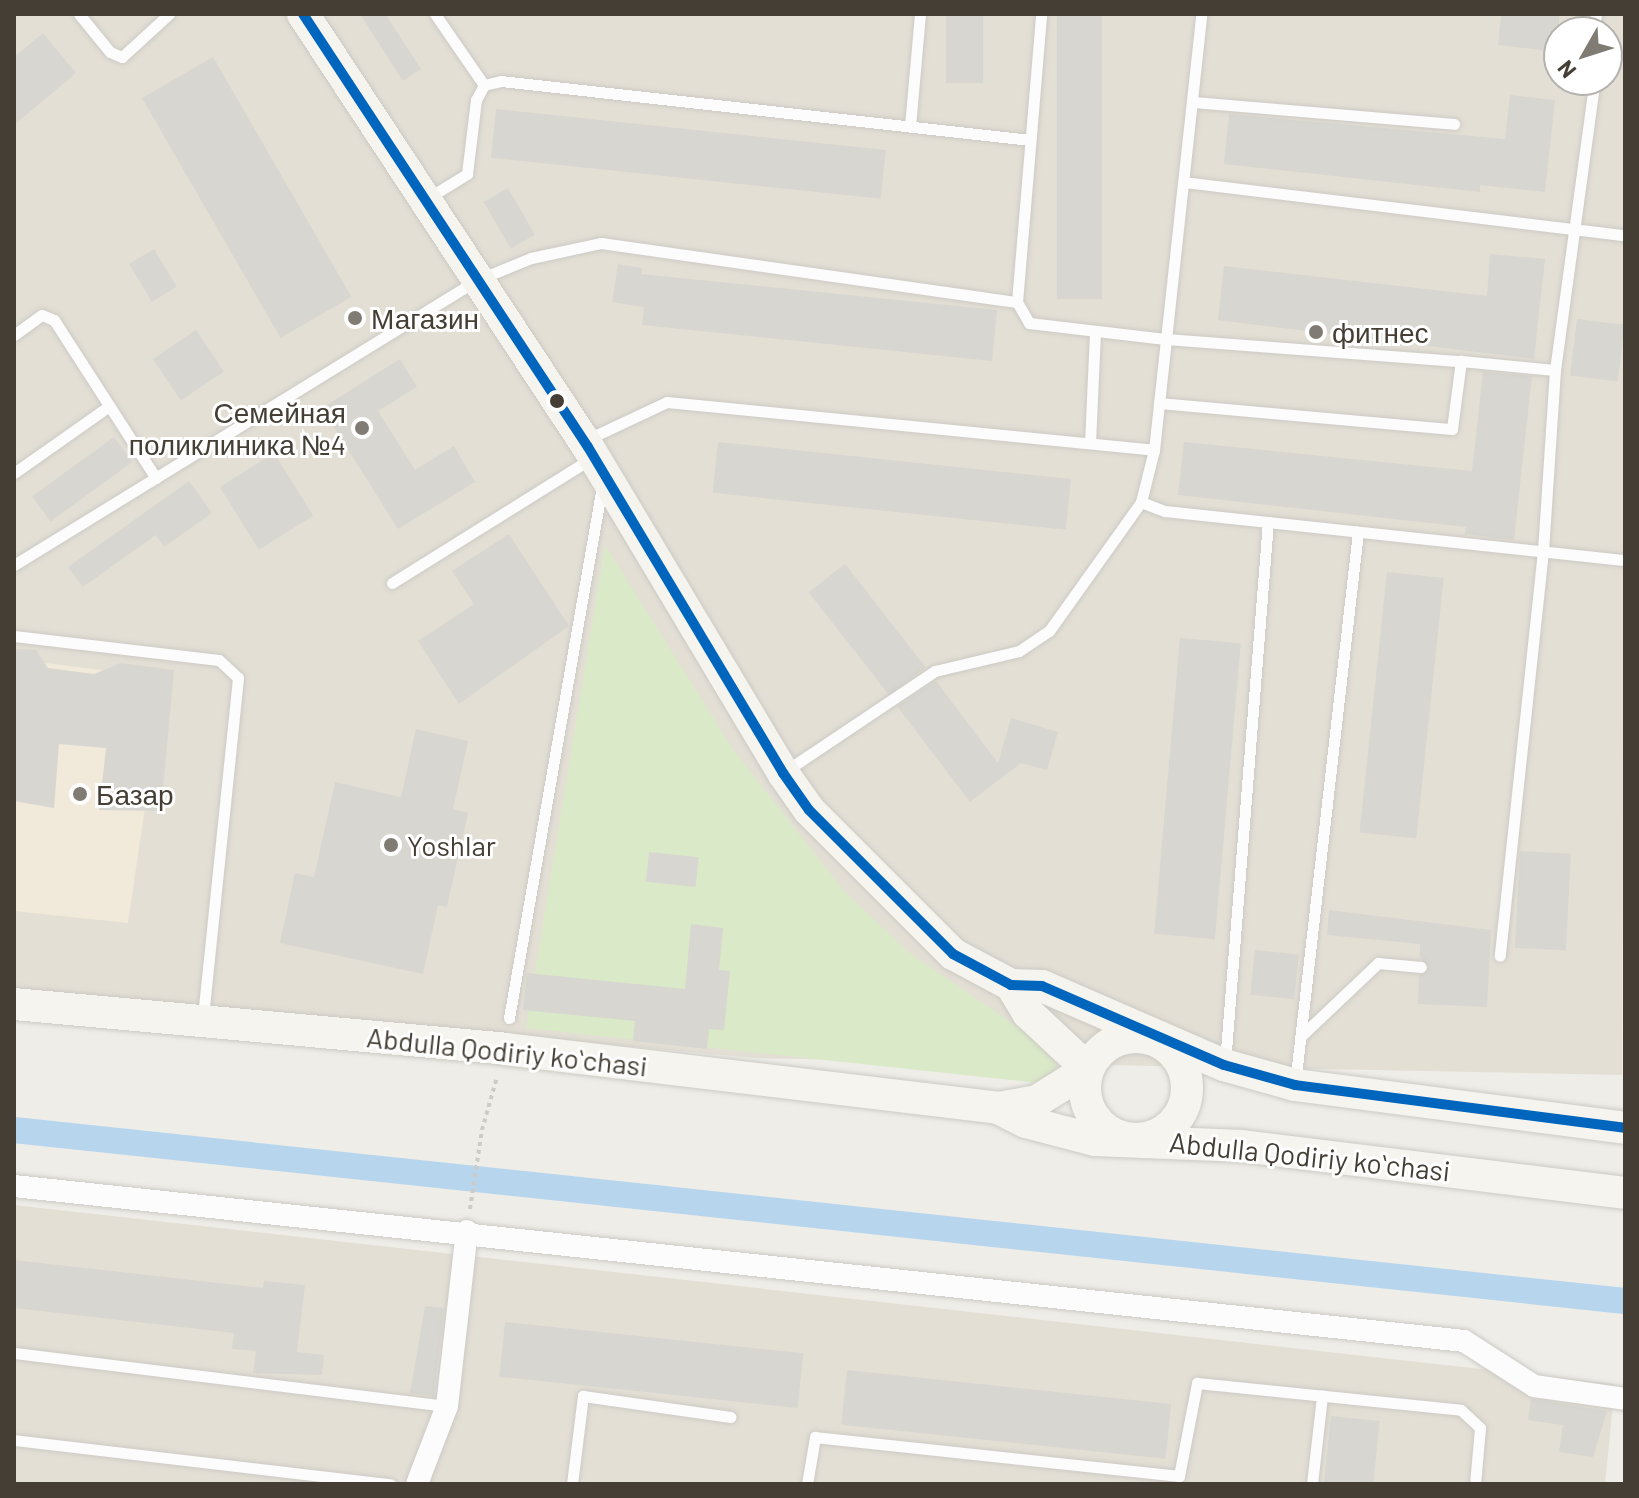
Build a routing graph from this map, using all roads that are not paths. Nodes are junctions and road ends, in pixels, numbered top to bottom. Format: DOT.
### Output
graph roads {
  1 [pos="79,14"];
  2 [pos="169,14"];
  3 [pos="435,14"];
  4 [pos="920,14"];
  5 [pos="1041,14"];
  6 [pos="1201,14"];
  7 [pos="308,16"];
  8 [pos="484,85"];
  9 [pos="1592,96"];
  10 [pos="1193,102"];
  11 [pos="1454,124"];
  12 [pos="910,126"];
  13 [pos="1030,140"];
  14 [pos="1184,182"];
  15 [pos="423,201"];
  16 [pos="1575,229"];
  17 [pos="1625,235"];
  18 [pos="477,280"];
  19 [pos="1017,302"];
  20 [pos="1095,331"];
  21 [pos="14,335"];
  22 [pos="1165,339"];
  23 [pos="1461,361"];
  24 [pos="1555,370"];
  25 [pos="1159,403"];
  26 [pos="109,406"];
  27 [pos="1090,443"];
  28 [pos="1154,450"];
  29 [pos="594,457"];
  30 [pos="14,473"];
  31 [pos="156,478"];
  32 [pos="1141,502"];
  33 [pos="1268,522"];
  34 [pos="1358,532"];
  35 [pos="1543,551"];
  36 [pos="1625,560"];
  37 [pos="14,565"];
  38 [pos="392,583"];
  39 [pos="14,636"];
  40 [pos="783,773"];
  41 [pos="1500,956"];
  42 [pos="1421,967"];
  43 [pos="1011,985"];
  44 [pos="14,1004"];
  45 [pos="509,1018"];
  46 [pos="203,1020"];
  47 [pos="1300,1037"];
  48 [pos="1156,1038"];
  49 [pos="1224,1065"];
  50 [pos="1088,1069"];
  51 [pos="1295,1085"];
  52 [pos="998,1108"];
  53 [pos="1625,1128"];
  54 [pos="1139,1140"];
  55 [pos="14,1186"];
  56 [pos="1625,1193"];
  57 [pos="467,1231"];
  58 [pos="14,1353"];
  59 [pos="1322,1396"];
  60 [pos="1625,1399"];
  61 [pos="447,1406"];
  62 [pos="731,1417"];
  63 [pos="14,1440"];
  64 [pos="390,1484"];
  65 [pos="417,1484"];
  66 [pos="572,1484"];
  67 [pos="807,1484"];
  68 [pos="1312,1484"];
  69 [pos="1475,1484"];
  1 -- 2 [label="lane"];
  3 -- 8 [label="lane"];
  4 -- 12 [label="lane"];
  5 -- 13 [label="lane"];
  6 -- 10 [label="lane"];
  7 -- 15 [label="street"];
  8 -- 12 [label="lane"];
  8 -- 15 [label="lane"];
  9 -- 16 [label="lane"];
  10 -- 11 [label="lane"];
  10 -- 14 [label="lane"];
  12 -- 13 [label="lane"];
  13 -- 19 [label="lane"];
  14 -- 16 [label="lane"];
  14 -- 22 [label="lane"];
  15 -- 18 [label="street"];
  16 -- 17 [label="lane"];
  16 -- 24 [label="lane"];
  18 -- 19 [label="lane"];
  18 -- 29 [label="street"];
  18 -- 31 [label="lane"];
  19 -- 20 [label="lane"];
  20 -- 22 [label="lane"];
  20 -- 27 [label="lane"];
  21 -- 26 [label="lane"];
  22 -- 23 [label="lane"];
  22 -- 25 [label="lane"];
  23 -- 24 [label="lane"];
  23 -- 25 [label="lane"];
  24 -- 35 [label="lane"];
  25 -- 28 [label="lane"];
  26 -- 30 [label="lane"];
  26 -- 31 [label="lane"];
  27 -- 28 [label="lane"];
  27 -- 29 [label="lane"];
  28 -- 32 [label="lane"];
  29 -- 38 [label="lane"];
  29 -- 40 [label="street"];
  29 -- 45 [label="lane"];
  31 -- 37 [label="lane"];
  32 -- 33 [label="lane"];
  32 -- 40 [label="lane"];
  33 -- 34 [label="lane"];
  33 -- 49 [label="lane"];
  34 -- 35 [label="lane"];
  34 -- 47 [label="lane"];
  35 -- 36 [label="lane"];
  35 -- 41 [label="lane"];
  39 -- 46 [label="lane"];
  40 -- 43 [label="street"];
  42 -- 47 [label="lane"];
  43 -- 48 [label="street"];
  43 -- 50 [label="street"];
  44 -- 46 [label="street, Abdulla Qodiriy koʻchasi"];
  46 -- 52 [label="street, Abdulla Qodiriy koʻchasi"];
  47 -- 51 [label="lane"];
  48 -- 49 [label="street"];
  48 -- 50 [label="street"];
  48 -- 54 [label="street"];
  49 -- 51 [label="street"];
  50 -- 52 [label="street, Abdulla Qodiriy koʻchasi"];
  50 -- 54 [label="street"];
  51 -- 53 [label="street"];
  52 -- 54 [label="street, Abdulla Qodiriy koʻchasi"];
  54 -- 56 [label="street, Abdulla Qodiriy koʻchasi"];
  55 -- 57 [label="street"];
  57 -- 60 [label="street"];
  57 -- 61 [label="street"];
  58 -- 61 [label="lane"];
  59 -- 67 [label="lane"];
  59 -- 68 [label="lane"];
  59 -- 69 [label="lane"];
  61 -- 65 [label="street"];
  62 -- 66 [label="lane"];
  63 -- 64 [label="lane"];
}
